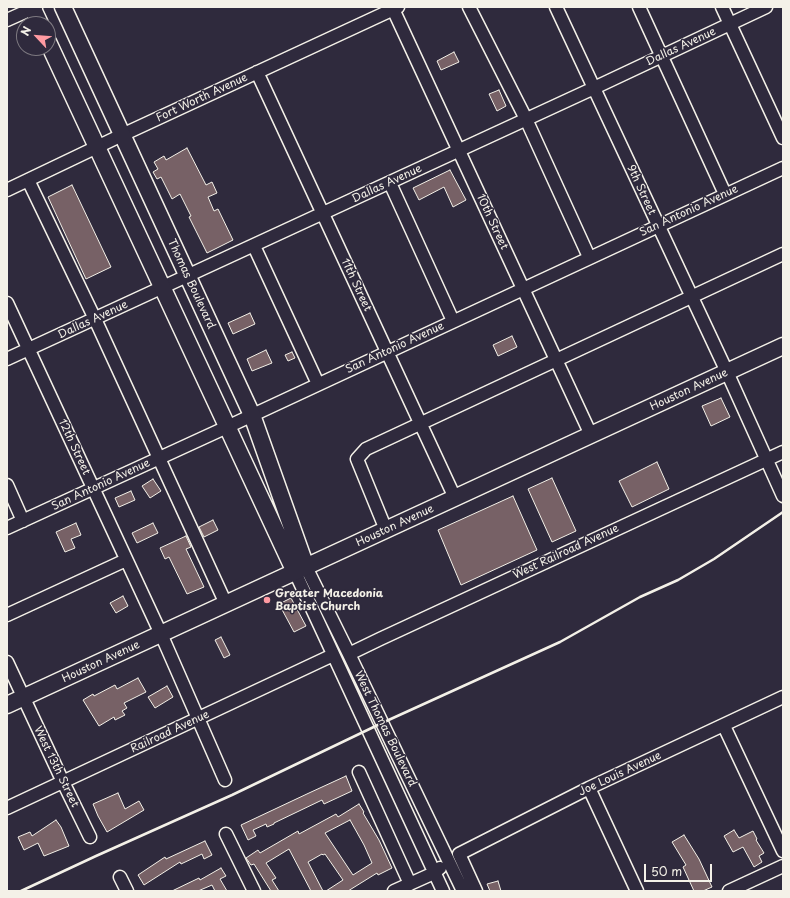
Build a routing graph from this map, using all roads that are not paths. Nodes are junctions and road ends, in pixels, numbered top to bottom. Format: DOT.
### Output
graph roads {
  1 [pos="63,7"];
  2 [pos="469,7"];
  3 [pos="556,7"];
  4 [pos="639,7"];
  5 [pos="722,7"];
  6 [pos="766,7"];
  7 [pos="33,8"];
  8 [pos="395,8"];
  9 [pos="7,20"];
  10 [pos="730,24"];
  11 [pos="54,56"];
  12 [pos="663,56"];
  13 [pos="257,72"];
  14 [pos="594,88"];
  15 [pos="526,119"];
  16 [pos="122,135"];
  17 [pos="783,138"];
  18 [pos="97,148"];
  19 [pos="458,150"];
  20 [pos="783,168"];
  21 [pos="28,180"];
  22 [pos="390,182"];
  23 [pos="7,190"];
  24 [pos="725,194"];
  25 [pos="323,214"];
  26 [pos="658,225"];
  27 [pos="254,246"];
  28 [pos="783,254"];
  29 [pos="589,257"];
  30 [pos="188,276"];
  31 [pos="162,288"];
  32 [pos="523,288"];
  33 [pos="691,297"];
  34 [pos="7,303"];
  35 [pos="95,319"];
  36 [pos="453,321"];
  37 [pos="783,346"];
  38 [pos="28,349"];
  39 [pos="387,352"];
  40 [pos="7,359"];
  41 [pos="556,360"];
  42 [pos="727,372"];
  43 [pos="318,384"];
  44 [pos="252,415"];
  45 [pos="420,423"];
  46 [pos="227,427"];
  47 [pos="591,435"];
  48 [pos="783,452"];
  49 [pos="159,458"];
  50 [pos="767,459"];
  51 [pos="7,485"];
  52 [pos="93,489"];
  53 [pos="783,496"];
  54 [pos="454,498"];
  55 [pos="23,521"];
  56 [pos="7,528"];
  57 [pos="386,530"];
  58 [pos="126,560"];
  59 [pos="300,570"];
  60 [pos="226,604"];
  61 [pos="7,615"];
  62 [pos="161,634"];
  63 [pos="350,654"];
  64 [pos="333,655"];
  65 [pos="7,662"];
  66 [pos="783,697"];
  67 [pos="24,698"];
  68 [pos="7,705"];
  69 [pos="198,719"];
  70 [pos="724,726"];
  71 [pos="359,772"];
  72 [pos="225,780"];
  73 [pos="63,782"];
  74 [pos="589,788"];
  75 [pos="7,808"];
  76 [pos="226,834"];
  77 [pos="90,836"];
  78 [pos="783,851"];
  79 [pos="449,862"];
  80 [pos="783,866"];
  81 [pos="434,873"];
  82 [pos="120,877"];
  83 [pos="410,884"];
  84 [pos="127,891"];
  85 [pos="254,891"];
  86 [pos="394,891"];
  87 [pos="443,891"];
  88 [pos="463,891"];
  89 [pos="476,891"];
  90 [pos="637,891"];
  91 [pos="729,891"];
  1 -- 16 [label="main road, Thomas Boulevard"];
  2 -- 15 [label="street"];
  3 -- 14 [label="street, 9th Street"];
  4 -- 12 [label="street"];
  5 -- 10 [label="street"];
  6 -- 10 [label="street, Dallas Avenue"];
  7 -- 9 [label="street"];
  8 -- 13 [label="street, Fort Worth Avenue"];
  8 -- 19 [label="street, 10th Street"];
  10 -- 12 [label="street, Dallas Avenue"];
  10 -- 17 [label="street"];
  11 -- 18 [label="main road"];
  12 -- 14 [label="street, Dallas Avenue"];
  12 -- 24 [label="street"];
  13 -- 16 [label="street, Fort Worth Avenue"];
  13 -- 25 [label="street, 11th Street"];
  14 -- 15 [label="street, Dallas Avenue"];
  14 -- 26 [label="street, 9th Street"];
  15 -- 19 [label="street, Dallas Avenue"];
  15 -- 29 [label="street"];
  16 -- 18 [label="street, Fort Worth Avenue"];
  16 -- 30 [label="main road, Thomas Boulevard"];
  18 -- 21 [label="street, Fort Worth Avenue"];
  18 -- 31 [label="main road"];
  19 -- 22 [label="street, Dallas Avenue"];
  19 -- 32 [label="street, 10th Street"];
  20 -- 24 [label="street, San Antonio Avenue"];
  21 -- 23 [label="street, Fort Worth Avenue"];
  21 -- 35 [label="street"];
  22 -- 25 [label="street, Dallas Avenue"];
  22 -- 36 [label="street"];
  24 -- 26 [label="street, San Antonio Avenue"];
  25 -- 27 [label="street, Dallas Avenue"];
  25 -- 39 [label="street, 11th Street"];
  26 -- 29 [label="street, San Antonio Avenue"];
  26 -- 33 [label="street, 9th Street"];
  27 -- 30 [label="street, Dallas Avenue"];
  27 -- 43 [label="street"];
  28 -- 33 [label="street"];
  29 -- 32 [label="street, San Antonio Avenue"];
  30 -- 31 [label="street, Dallas Avenue"];
  30 -- 44 [label="main road, Thomas Boulevard"];
  31 -- 35 [label="street, Dallas Avenue"];
  31 -- 46 [label="main road"];
  32 -- 36 [label="street, San Antonio Avenue"];
  32 -- 41 [label="street, 10th Street"];
  33 -- 41 [label="street"];
  33 -- 42 [label="street, 9th Street"];
  34 -- 38 [label="street, 12th Street"];
  35 -- 38 [label="street, Dallas Avenue"];
  35 -- 49 [label="street"];
  36 -- 39 [label="street, San Antonio Avenue"];
  37 -- 42 [label="main road, Houston Avenue"];
  38 -- 40 [label="street, Dallas Avenue"];
  38 -- 52 [label="street, 12th Street"];
  39 -- 43 [label="street, San Antonio Avenue"];
  39 -- 45 [label="street, 11th Street"];
  41 -- 45 [label="street"];
  41 -- 47 [label="street, 10th Street"];
  42 -- 47 [label="main road, Houston Avenue"];
  42 -- 50 [label="street, 9th Street"];
  43 -- 44 [label="street, San Antonio Avenue"];
  44 -- 46 [label="street, San Antonio Avenue"];
  44 -- 59 [label="main road, Thomas Boulevard"];
  45 -- 54 [label="street, 11th Street"];
  45 -- 57 [label="street"];
  46 -- 49 [label="street, San Antonio Avenue"];
  46 -- 59 [label="main road"];
  47 -- 54 [label="main road, Houston Avenue"];
  48 -- 50 [label="street, West Railroad Avenue"];
  49 -- 52 [label="street, San Antonio Avenue"];
  49 -- 60 [label="street"];
  50 -- 53 [label="street, 9th Street"];
  50 -- 63 [label="street, West Railroad Avenue"];
  51 -- 55 [label="street"];
  52 -- 55 [label="street, San Antonio Avenue"];
  52 -- 58 [label="street, 12th Street"];
  54 -- 57 [label="main road, Houston Avenue"];
  55 -- 56 [label="street, San Antonio Avenue"];
  57 -- 59 [label="main road, Houston Avenue"];
  58 -- 61 [label="street"];
  58 -- 62 [label="street, 12th Street"];
  59 -- 60 [label="main road, Houston Avenue"];
  59 -- 63 [label="street, West Thomas Boulevard"];
  59 -- 64 [label="street, West Thomas Boulevard"];
  60 -- 62 [label="main road, Houston Avenue"];
  62 -- 67 [label="main road, Houston Avenue"];
  62 -- 69 [label="street, 12th Street"];
  63 -- 79 [label="street, West Thomas Boulevard"];
  64 -- 69 [label="street, Railroad Avenue"];
  64 -- 81 [label="street, West Thomas Boulevard"];
  65 -- 67 [label="street, West 13th Street"];
  66 -- 70 [label="street, Joe Louis Avenue"];
  67 -- 68 [label="main road, Houston Avenue"];
  67 -- 73 [label="street, West 13th Street"];
  69 -- 72 [label="street, 12th Street"];
  69 -- 73 [label="street, Railroad Avenue"];
  70 -- 74 [label="street, Joe Louis Avenue"];
  70 -- 78 [label="street"];
  71 -- 83 [label="street"];
  73 -- 75 [label="street, Railroad Avenue"];
  73 -- 77 [label="street, West 13th Street"];
  74 -- 89 [label="street, Joe Louis Avenue"];
  74 -- 90 [label="street"];
  76 -- 85 [label="street"];
  79 -- 81 [label="street"];
  79 -- 88 [label="street, West Thomas Boulevard"];
  80 -- 91 [label="street"];
  81 -- 83 [label="street"];
  81 -- 87 [label="street, West Thomas Boulevard"];
  82 -- 84 [label="street"];
  83 -- 86 [label="street"];
}
